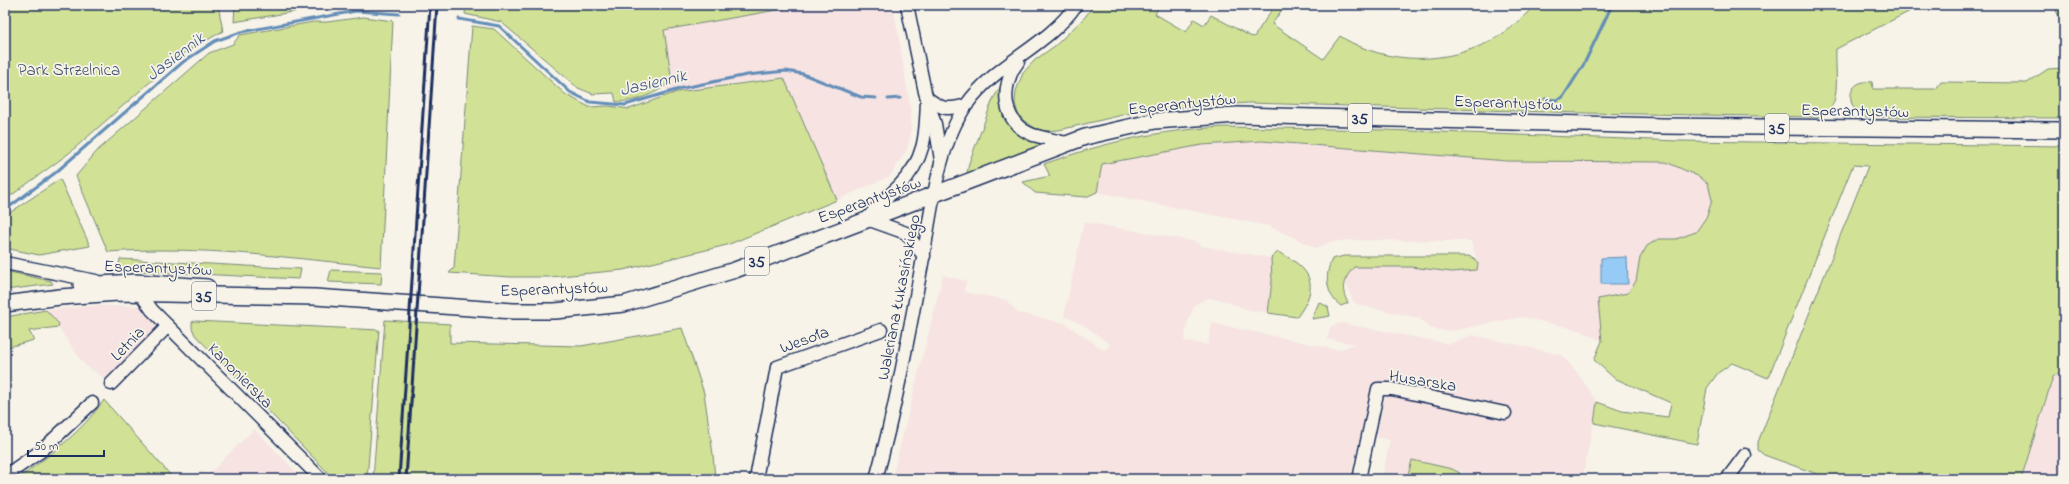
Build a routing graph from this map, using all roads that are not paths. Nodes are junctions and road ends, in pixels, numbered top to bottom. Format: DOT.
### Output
graph roads {
  1 [pos="907,5"];
  2 [pos="1076,5"];
  3 [pos="1022,56"];
  4 [pos="927,98"];
  5 [pos="967,105"];
  6 [pos="2064,130"];
  7 [pos="1066,144"];
  8 [pos="941,162"];
  9 [pos="935,195"];
  10 [pos="867,219"];
  11 [pos="924,256"];
  12 [pos="5,263"];
  13 [pos="105,283"];
  14 [pos="140,294"];
  15 [pos="311,297"];
  16 [pos="6,302"];
  17 [pos="168,326"];
  18 [pos="881,330"];
  19 [pos="111,384"];
  20 [pos="92,403"];
  21 [pos="1505,413"];
  22 [pos="1745,455"];
  23 [pos="5,476"];
  24 [pos="321,479"];
  25 [pos="756,479"];
  26 [pos="876,479"];
  27 [pos="1359,479"];
  28 [pos="1727,479"];
  1 -- 4 [label="street"];
  2 -- 3 [label="street, Waleriana Łukasińskiego"];
  3 -- 5 [label="street, Waleriana Łukasińskiego"];
  3 -- 7 [label="street, Waleriana Łukasińskiego"];
  4 -- 5 [label="street"];
  4 -- 8 [label="street"];
  4 -- 10 [label="street"];
  5 -- 8 [label="street, Waleriana Łukasińskiego"];
  6 -- 7 [label="main road, Esperantystów / 35"];
  7 -- 9 [label="main road, Esperantystów / 35"];
  8 -- 9 [label="street, Waleriana Łukasińskiego"];
  9 -- 10 [label="main road, Esperantystów / 35"];
  9 -- 11 [label="street, Waleriana Łukasińskiego"];
  10 -- 11 [label="street"];
  10 -- 15 [label="main road, Esperantystów / 35"];
  11 -- 26 [label="street, Waleriana Łukasińskiego"];
  12 -- 13 [label="street"];
  13 -- 15 [label="main road, Esperantystów / 35"];
  13 -- 16 [label="main road, Esperantystów / 35"];
  14 -- 15 [label="main road, Esperantystów / 35"];
  14 -- 16 [label="main road, Esperantystów / 35"];
  14 -- 17 [label="street, Kanonierska"];
  17 -- 19 [label="street, Letnia"];
  17 -- 24 [label="street, Kanonierska"];
  18 -- 25 [label="street, Wesoła"];
  20 -- 23 [label="street"];
  21 -- 27 [label="street, Husarska"];
  22 -- 28 [label="street"];
}
